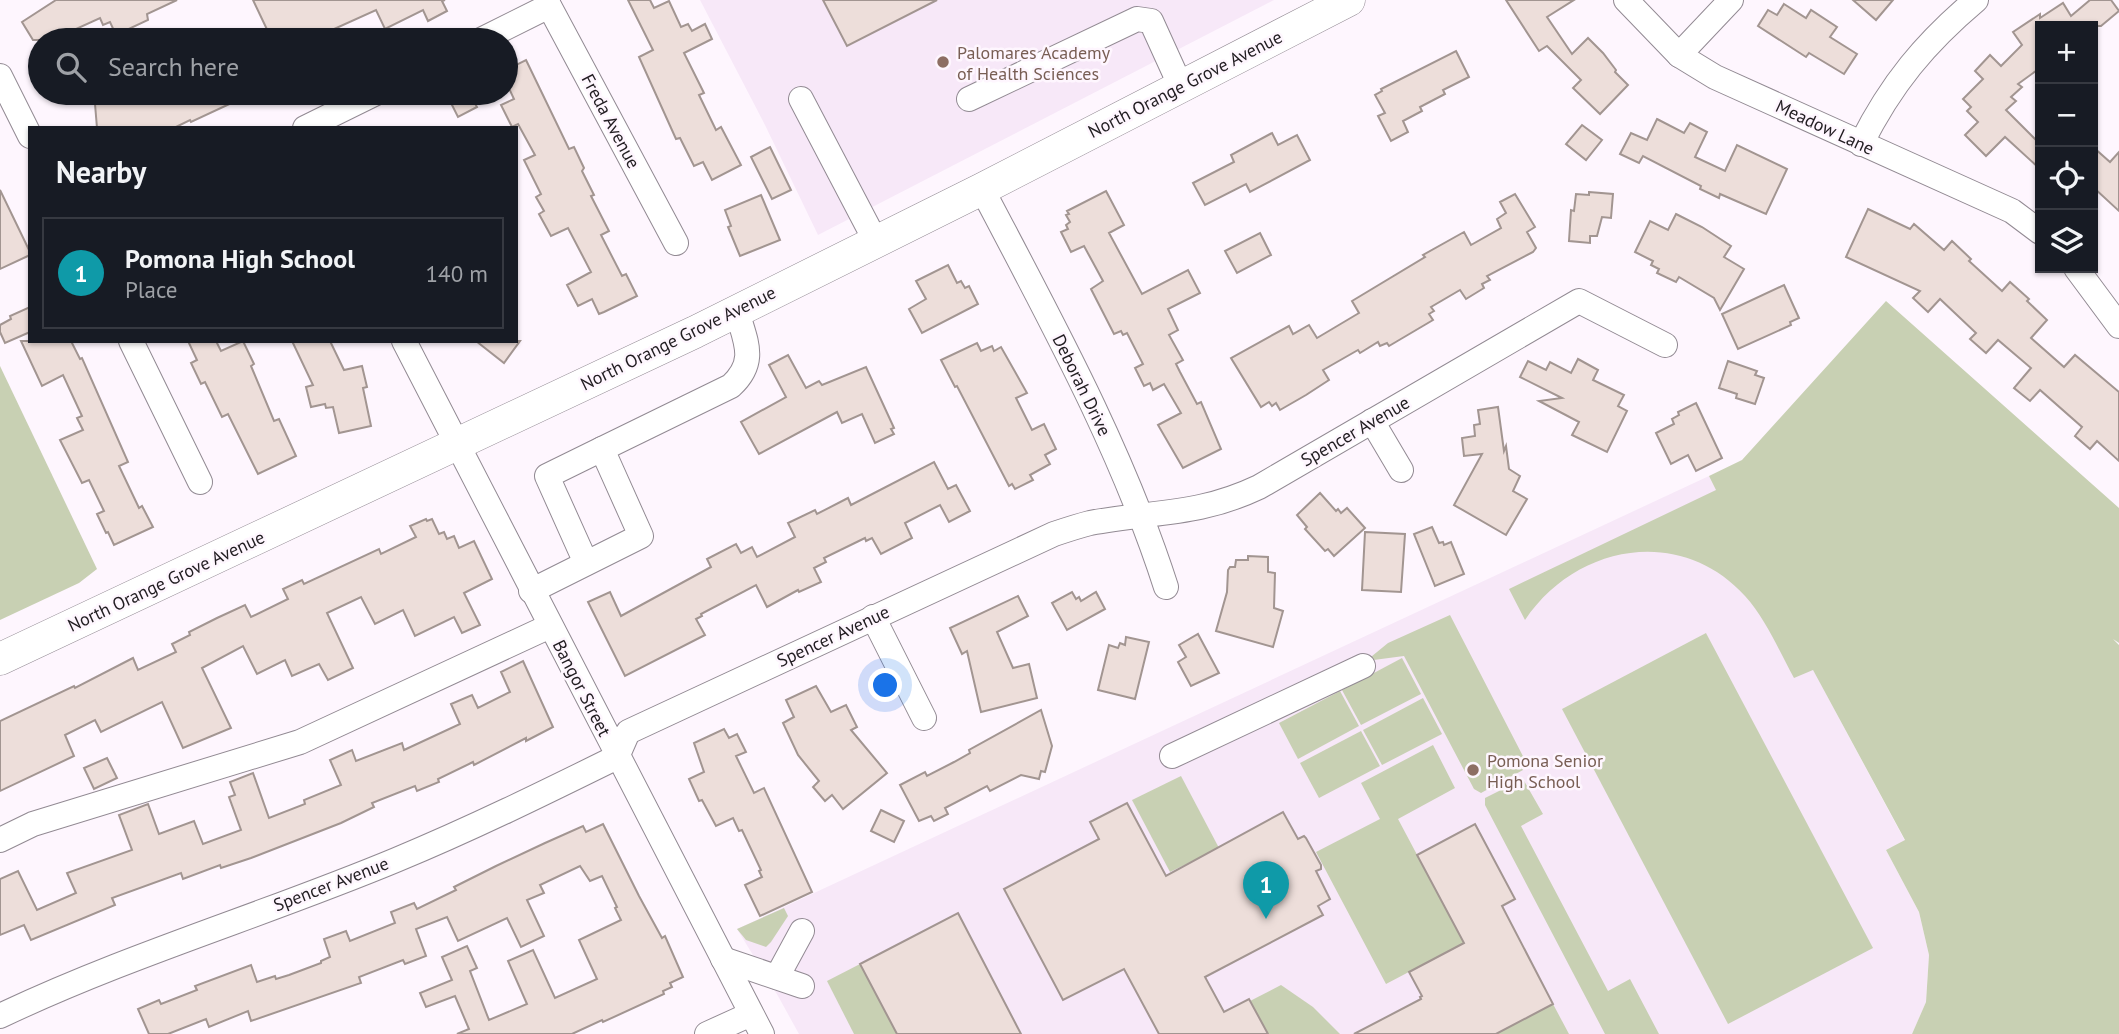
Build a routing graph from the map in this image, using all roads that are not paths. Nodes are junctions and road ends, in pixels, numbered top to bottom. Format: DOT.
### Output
graph roads {
  1 [pos="1349,0"];
  2 [pos="1626,0"];
  3 [pos="1731,0"];
  4 [pos="1976,0"];
  5 [pos="548,3"];
  6 [pos="1149,10"];
  7 [pos="503,28"];
  8 [pos="1679,55"];
  9 [pos="0,76"];
  10 [pos="1181,87"];
  11 [pos="801,99"];
  12 [pos="969,99"];
  13 [pos="352,105"];
  14 [pos="309,126"];
  15 [pos="28,132"];
  16 [pos="1860,144"];
  17 [pos="982,189"];
  18 [pos="2035,228"];
  19 [pos="876,242"];
  20 [pos="676,243"];
  21 [pos="2080,273"];
  22 [pos="737,311"];
  23 [pos="2119,326"];
  24 [pos="132,343"];
  25 [pos="405,343"];
  26 [pos="1665,345"];
  27 [pos="1372,421"];
  28 [pos="455,443"];
  29 [pos="602,449"];
  30 [pos="1401,470"];
  31 [pos="200,482"];
  32 [pos="1141,517"];
  33 [pos="586,563"];
  34 [pos="1166,587"];
  35 [pos="531,591"];
  36 [pos="873,617"];
  37 [pos="550,626"];
  38 [pos="0,659"];
  39 [pos="1363,666"];
  40 [pos="924,718"];
  41 [pos="1172,756"];
  42 [pos="617,757"];
  43 [pos="0,840"];
  44 [pos="802,931"];
  45 [pos="723,959"];
  46 [pos="777,978"];
  47 [pos="802,986"];
  48 [pos="0,1016"];
  49 [pos="756,1024"];
  50 [pos="707,1034"];
  1 -- 10 [label="main road, North Orange Grove Avenue"];
  2 -- 8 [label="street, Meadow Lane"];
  3 -- 8 [label="street"];
  4 -- 16 [label="street"];
  5 -- 7 [label="street"];
  5 -- 20 [label="street, Freda Avenue"];
  6 -- 10 [label="street"];
  6 -- 12 [label="street"];
  8 -- 16 [label="street, Meadow Lane"];
  9 -- 15 [label="street"];
  10 -- 17 [label="main road, North Orange Grove Avenue"];
  11 -- 19 [label="street"];
  13 -- 14 [label="street"];
  16 -- 18 [label="street, Meadow Lane"];
  17 -- 19 [label="main road, North Orange Grove Avenue"];
  17 -- 32 [label="street, Deborah Drive"];
  19 -- 22 [label="main road, North Orange Grove Avenue"];
  21 -- 23 [label="street"];
  22 -- 28 [label="main road, North Orange Grove Avenue"];
  22 -- 29 [label="street"];
  24 -- 31 [label="street"];
  25 -- 28 [label="street, Bangor Street"];
  26 -- 27 [label="street, Spencer Avenue"];
  27 -- 30 [label="street"];
  27 -- 32 [label="street, Spencer Avenue"];
  28 -- 35 [label="street, Bangor Street"];
  28 -- 38 [label="main road, North Orange Grove Avenue"];
  29 -- 33 [label="street"];
  29 -- 33 [label="street"];
  32 -- 34 [label="street, Deborah Drive"];
  32 -- 36 [label="street, Spencer Avenue"];
  33 -- 35 [label="street"];
  35 -- 37 [label="street, Bangor Street"];
  36 -- 40 [label="street"];
  36 -- 42 [label="street, Spencer Avenue"];
  37 -- 42 [label="street, Bangor Street"];
  37 -- 43 [label="street"];
  39 -- 41 [label="street"];
  42 -- 45 [label="street, Bangor Street"];
  42 -- 48 [label="street, Spencer Avenue"];
  44 -- 46 [label="street"];
  45 -- 46 [label="street"];
  45 -- 49 [label="street, Bangor Street"];
  46 -- 47 [label="street"];
  49 -- 50 [label="street"];
}
